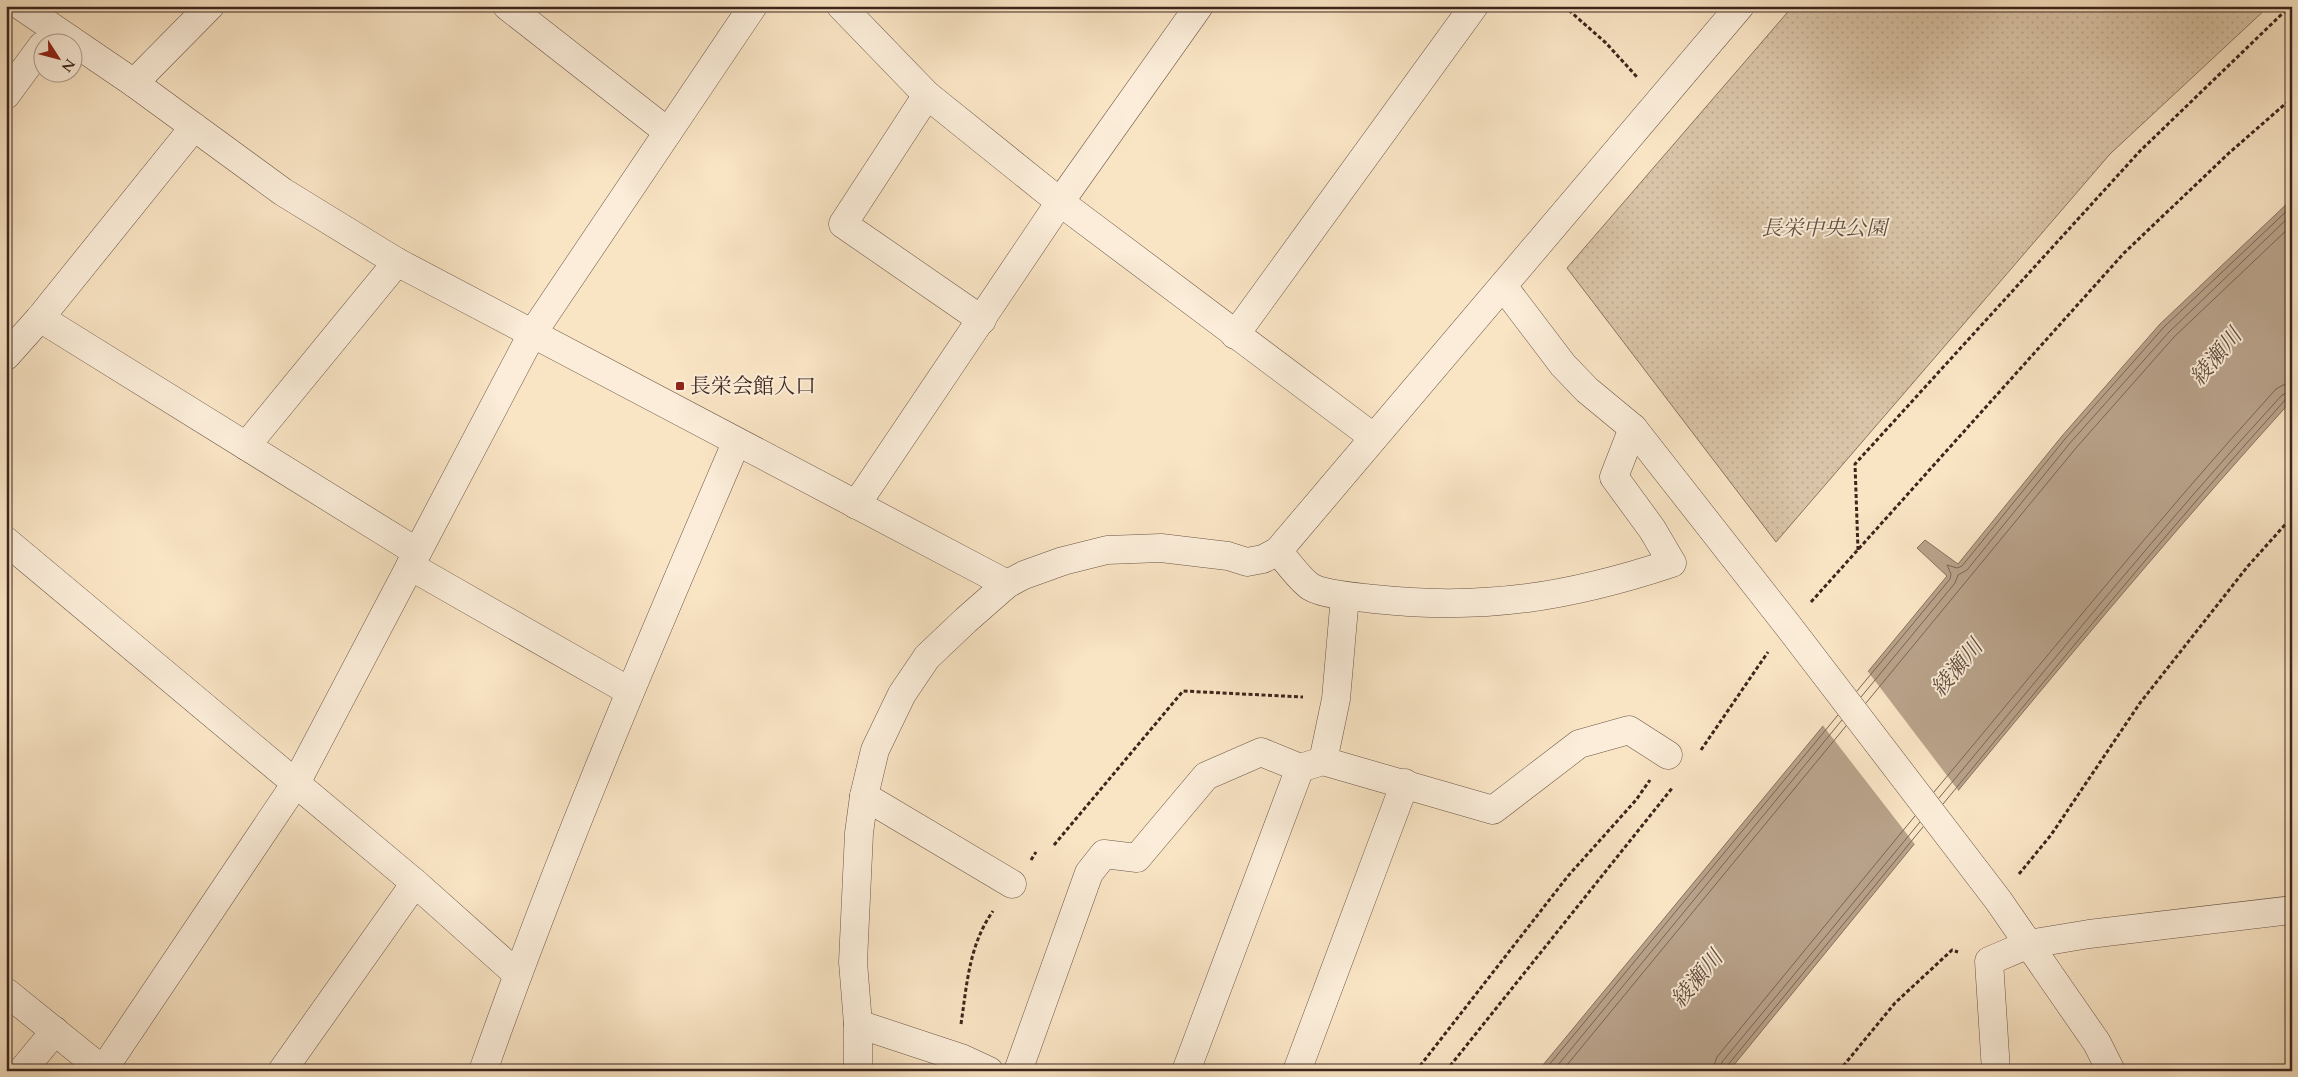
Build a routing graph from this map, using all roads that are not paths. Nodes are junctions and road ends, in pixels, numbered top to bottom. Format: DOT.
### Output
graph roads {
  1 [pos="21,6"];
  2 [pos="210,6"];
  3 [pos="507,6"];
  4 [pos="753,6"];
  5 [pos="841,6"];
  6 [pos="1199,6"];
  7 [pos="1474,6"];
  8 [pos="1740,6"];
  9 [pos="42,32"];
  10 [pos="82,56"];
  11 [pos="32,60"];
  12 [pos="134,83"];
  13 [pos="6,95"];
  14 [pos="926,95"];
  15 [pos="194,127"];
  16 [pos="668,132"];
  17 [pos="1060,202"];
  18 [pos="396,262"];
  19 [pos="1503,286"];
  20 [pos="40,318"];
  21 [pos="982,320"];
  22 [pos="532,334"];
  23 [pos="1235,335"];
  24 [pos="6,356"];
  25 [pos="1633,428"];
  26 [pos="1373,437"];
  27 [pos="736,443"];
  28 [pos="246,446"];
  29 [pos="856,505"];
  30 [pos="6,541"];
  31 [pos="1278,550"];
  32 [pos="413,559"];
  33 [pos="1007,584"];
  34 [pos="1345,596"];
  35 [pos="629,691"];
  36 [pos="1668,755"];
  37 [pos="1311,764"];
  38 [pos="296,783"];
  39 [pos="1405,783"];
  40 [pos="864,796"];
  41 [pos="415,883"];
  42 [pos="1012,884"];
  43 [pos="2292,910"];
  44 [pos="2029,944"];
  45 [pos="517,974"];
  46 [pos="6,992"];
  47 [pos="858,1024"];
  48 [pos="55,1031"];
  49 [pos="103,1070"];
  50 [pos="22,1071"];
  51 [pos="282,1071"];
  52 [pos="483,1071"];
  53 [pos="858,1071"];
  54 [pos="989,1071"];
  55 [pos="1018,1071"];
  56 [pos="1186,1071"];
  57 [pos="1297,1071"];
  58 [pos="1996,1071"];
  59 [pos="2111,1071"];
  1 -- 9 [label="street"];
  2 -- 12 [label="street"];
  3 -- 16 [label="street"];
  4 -- 16 [label="street"];
  5 -- 14 [label="street"];
  6 -- 17 [label="street"];
  7 -- 23 [label="street"];
  8 -- 19 [label="street"];
  10 -- 12 [label="street"];
  11 -- 13 [label="street"];
  12 -- 15 [label="street"];
  14 -- 17 [label="street"];
  14 -- 21 [label="street"];
  15 -- 18 [label="street"];
  15 -- 20 [label="street"];
  16 -- 22 [label="street"];
  17 -- 21 [label="street"];
  17 -- 23 [label="street"];
  18 -- 22 [label="street"];
  18 -- 28 [label="street"];
  19 -- 25 [label="street"];
  19 -- 26 [label="street"];
  20 -- 24 [label="street"];
  20 -- 28 [label="street"];
  21 -- 29 [label="street"];
  22 -- 27 [label="street"];
  22 -- 32 [label="street"];
  23 -- 26 [label="street"];
  25 -- 34 [label="street"];
  25 -- 44 [label="street"];
  26 -- 31 [label="street"];
  27 -- 29 [label="street"];
  27 -- 35 [label="street"];
  28 -- 32 [label="street"];
  29 -- 33 [label="street"];
  30 -- 38 [label="street"];
  31 -- 33 [label="street"];
  31 -- 34 [label="street"];
  32 -- 35 [label="street"];
  32 -- 38 [label="street"];
  33 -- 40 [label="street"];
  34 -- 37 [label="street"];
  35 -- 45 [label="street"];
  36 -- 39 [label="street"];
  37 -- 39 [label="street"];
  37 -- 55 [label="street"];
  37 -- 56 [label="street"];
  38 -- 41 [label="street"];
  38 -- 49 [label="street"];
  39 -- 57 [label="street"];
  40 -- 42 [label="street"];
  40 -- 47 [label="street"];
  41 -- 45 [label="street"];
  41 -- 51 [label="street"];
  43 -- 44 [label="street"];
  44 -- 58 [label="street"];
  44 -- 59 [label="street"];
  45 -- 52 [label="street"];
  46 -- 48 [label="street"];
  47 -- 53 [label="street"];
  47 -- 54 [label="street"];
  48 -- 49 [label="street"];
  48 -- 50 [label="street"];
}
